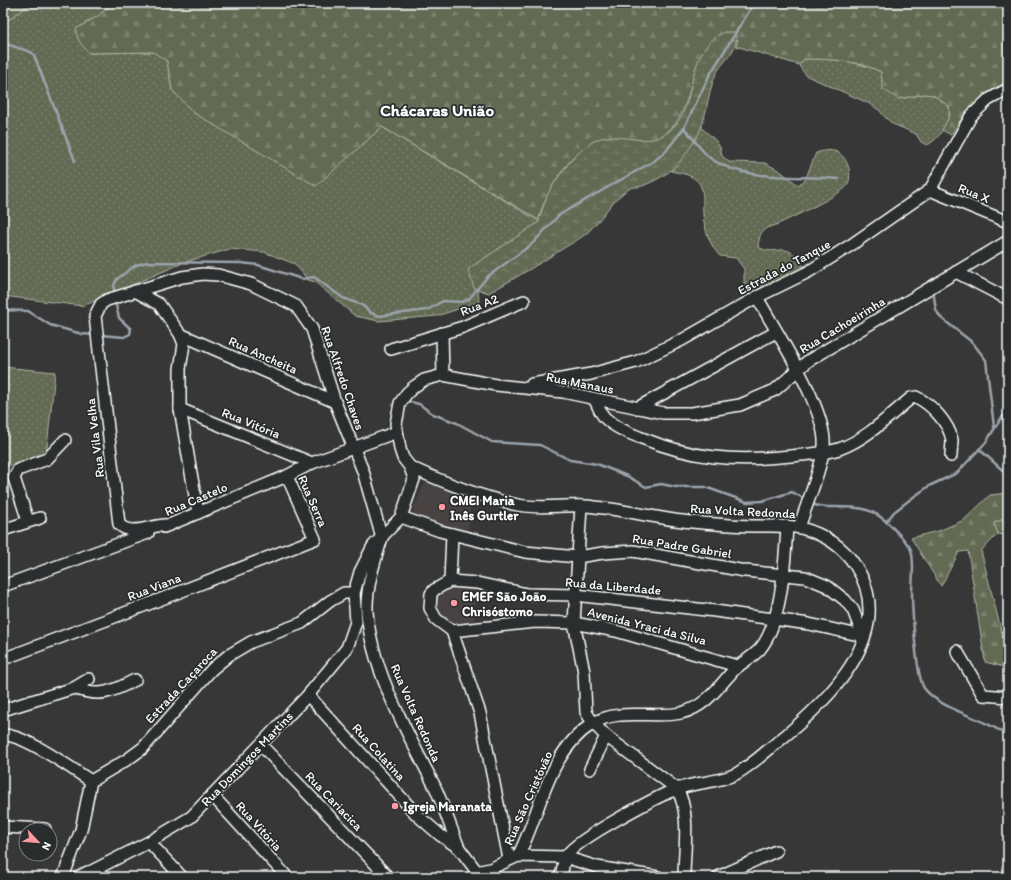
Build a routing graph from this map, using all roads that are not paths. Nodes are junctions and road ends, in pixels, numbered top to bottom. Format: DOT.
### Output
graph roads {
  1 [pos="1008,89"];
  2 [pos="930,190"];
  3 [pos="1008,222"];
  4 [pos="1008,241"];
  5 [pos="956,272"];
  6 [pos="135,291"];
  7 [pos="757,297"];
  8 [pos="1008,299"];
  9 [pos="108,300"];
  10 [pos="524,301"];
  11 [pos="776,332"];
  12 [pos="442,333"];
  13 [pos="180,334"];
  14 [pos="391,349"];
  15 [pos="798,368"];
  16 [pos="443,375"];
  17 [pos="518,387"];
  18 [pos="595,400"];
  19 [pos="335,402"];
  20 [pos="637,408"];
  21 [pos="180,409"];
  22 [pos="397,432"];
  23 [pos="65,440"];
  24 [pos="353,448"];
  25 [pos="823,453"];
  26 [pos="951,456"];
  27 [pos="312,463"];
  28 [pos="410,467"];
  29 [pos="287,476"];
  30 [pos="581,506"];
  31 [pos="198,513"];
  32 [pos="401,517"];
  33 [pos="40,518"];
  34 [pos="28,521"];
  35 [pos="170,525"];
  36 [pos="787,526"];
  37 [pos="799,528"];
  38 [pos="3,530"];
  39 [pos="452,534"];
  40 [pos="382,538"];
  41 [pos="315,539"];
  42 [pos="577,557"];
  43 [pos="783,574"];
  44 [pos="450,581"];
  45 [pos="3,586"];
  46 [pos="354,593"];
  47 [pos="575,595"];
  48 [pos="774,619"];
  49 [pos="574,623"];
  50 [pos="452,632"];
  51 [pos="863,636"];
  52 [pos="957,651"];
  53 [pos="3,659"];
  54 [pos="737,666"];
  55 [pos="89,679"];
  56 [pos="135,680"];
  57 [pos="74,688"];
  58 [pos="308,695"];
  59 [pos="1008,697"];
  60 [pos="3,710"];
  61 [pos="593,723"];
  62 [pos="3,736"];
  63 [pos="606,736"];
  64 [pos="261,745"];
  65 [pos="590,769"];
  66 [pos="91,781"];
  67 [pos="676,789"];
  68 [pos="212,795"];
  69 [pos="3,827"];
  70 [pos="18,828"];
  71 [pos="149,842"];
  72 [pos="460,848"];
  73 [pos="776,851"];
  74 [pos="565,857"];
  75 [pos="514,858"];
  76 [pos="476,875"];
  77 [pos="565,875"];
  78 [pos="86,876"];
  79 [pos="63,877"];
  80 [pos="182,877"];
  81 [pos="287,877"];
  82 [pos="388,877"];
  83 [pos="658,877"];
  84 [pos="684,877"];
  85 [pos="718,877"];
  1 -- 2 [label="street, Estrada do Tanque"];
  2 -- 3 [label="street, Rua X"];
  2 -- 7 [label="street, Estrada do Tanque"];
  4 -- 5 [label="street, Rua Cachoeirinha"];
  5 -- 8 [label="street"];
  5 -- 15 [label="street, Rua Cachoeirinha"];
  6 -- 9 [label="street, Rua Alfredo Chaves"];
  6 -- 13 [label="street"];
  6 -- 19 [label="street, Rua Alfredo Chaves"];
  7 -- 11 [label="street"];
  7 -- 17 [label="street, Estrada do Tanque"];
  9 -- 35 [label="street, Rua Vila Velha"];
  10 -- 12 [label="street, Rua A2"];
  11 -- 15 [label="street"];
  11 -- 20 [label="street"];
  12 -- 14 [label="street, Rua A2"];
  12 -- 16 [label="street"];
  13 -- 19 [label="street, Rua Ancheita"];
  13 -- 21 [label="street"];
  15 -- 20 [label="street, Rua Cachoeirinha"];
  15 -- 25 [label="street"];
  16 -- 17 [label="street, Rua Manaus"];
  16 -- 22 [label="street, Rua Manaus"];
  17 -- 18 [label="street, Rua Manaus"];
  18 -- 20 [label="street, Rua Manaus"];
  18 -- 25 [label="street"];
  19 -- 24 [label="street, Rua Alfredo Chaves"];
  21 -- 27 [label="street, Rua Vitória"];
  21 -- 31 [label="street"];
  22 -- 24 [label="street, Rua Castelo"];
  22 -- 28 [label="street"];
  23 -- 34 [label="street"];
  24 -- 27 [label="street, Rua Castelo"];
  24 -- 40 [label="street, Rua Alfredo Chaves"];
  25 -- 26 [label="street"];
  25 -- 37 [label="street"];
  27 -- 29 [label="street, Rua Castelo"];
  28 -- 30 [label="street, Rua Volta Redonda"];
  28 -- 32 [label="street"];
  29 -- 31 [label="street, Rua Castelo"];
  29 -- 41 [label="street, Rua Serra"];
  30 -- 36 [label="street, Rua Volta Redonda"];
  30 -- 42 [label="street"];
  31 -- 35 [label="street, Rua Castelo"];
  32 -- 39 [label="street, Rua Padre Gabriel"];
  32 -- 40 [label="street"];
  33 -- 34 [label="street"];
  34 -- 38 [label="street"];
  35 -- 45 [label="street, Rua Castelo"];
  36 -- 37 [label="street, Rua Volta Redonda"];
  36 -- 43 [label="street, Rua São Cristóvão"];
  37 -- 51 [label="street, Rua Volta Redonda"];
  39 -- 42 [label="street, Rua Padre Gabriel"];
  39 -- 44 [label="street"];
  40 -- 46 [label="street"];
  40 -- 72 [label="street, Rua Volta Redonda"];
  41 -- 53 [label="street, Rua Viana"];
  42 -- 43 [label="street, Rua Padre Gabriel"];
  42 -- 47 [label="street"];
  43 -- 48 [label="street, Rua São Cristóvão"];
  43 -- 51 [label="street, Rua Padre Gabriel"];
  44 -- 47 [label="street, Rua da Liberdade"];
  44 -- 50 [label="street"];
  46 -- 58 [label="street, Rua Domingos Martins"];
  46 -- 66 [label="street, Estrada Caçaroca"];
  47 -- 48 [label="street, Rua da Liberdade"];
  47 -- 49 [label="street"];
  48 -- 51 [label="street, Rua da Liberdade"];
  48 -- 54 [label="street, Rua São Cristóvão"];
  49 -- 50 [label="street, Avenida Yraci da Silva"];
  49 -- 54 [label="street, Avenida Yraci da Silva"];
  49 -- 61 [label="street"];
  50 -- 75 [label="street"];
  51 -- 67 [label="street, Rua Volta Redonda"];
  52 -- 59 [label="street"];
  54 -- 61 [label="street, Rua São Cristóvão"];
  55 -- 57 [label="street"];
  56 -- 57 [label="street"];
  57 -- 60 [label="street"];
  58 -- 64 [label="street, Rua Domingos Martins"];
  58 -- 72 [label="street, Rua Colatina"];
  61 -- 63 [label="street"];
  61 -- 75 [label="street, Rua São Cristóvão"];
  62 -- 66 [label="street"];
  63 -- 65 [label="street"];
  63 -- 67 [label="street"];
  64 -- 68 [label="street, Rua Domingos Martins"];
  64 -- 82 [label="street, Rua Cariacica"];
  66 -- 79 [label="street"];
  67 -- 74 [label="street, Rua Volta Redonda"];
  67 -- 84 [label="street"];
  68 -- 71 [label="street, Rua Domingos Martins"];
  68 -- 81 [label="street, Rua Vitória"];
  69 -- 70 [label="street"];
  71 -- 78 [label="street, Rua Domingos Martins"];
  71 -- 80 [label="street"];
  72 -- 76 [label="street, Rua Colatina"];
  73 -- 85 [label="street"];
  74 -- 75 [label="street"];
  74 -- 77 [label="street"];
  74 -- 83 [label="street"];
  75 -- 76 [label="street"];
}
